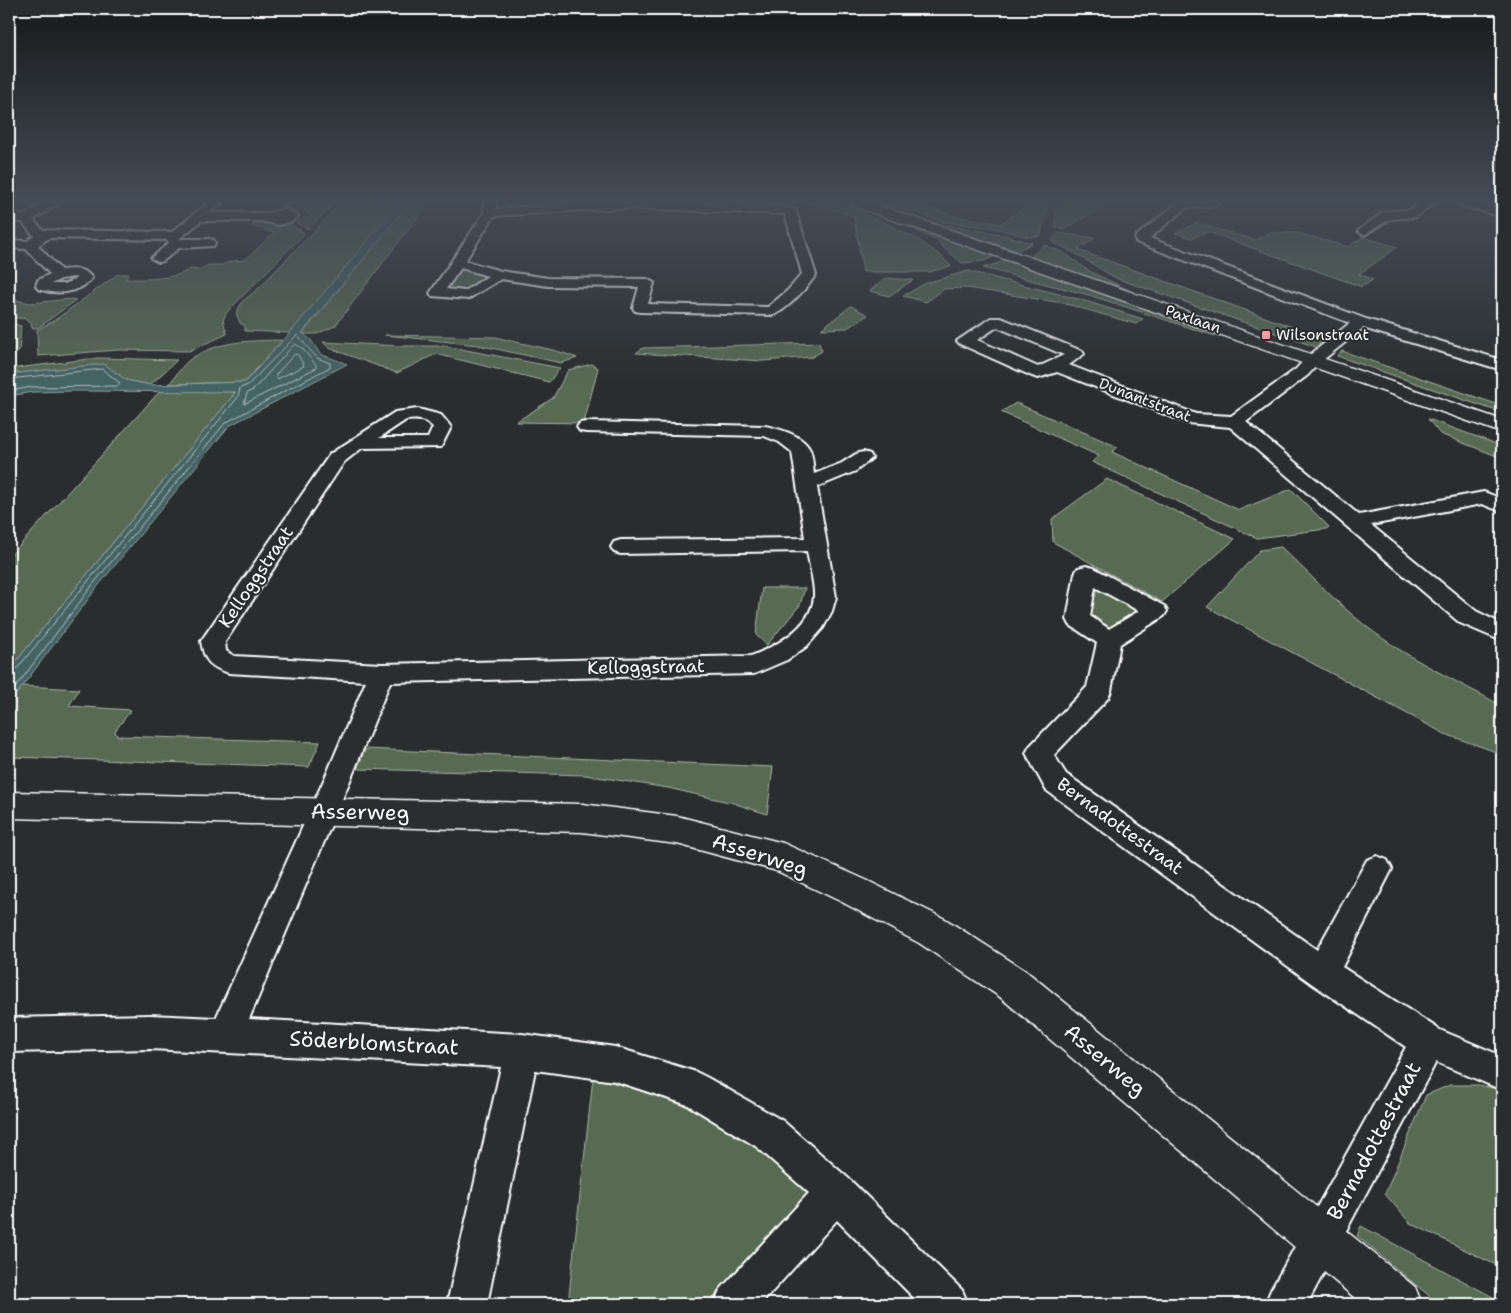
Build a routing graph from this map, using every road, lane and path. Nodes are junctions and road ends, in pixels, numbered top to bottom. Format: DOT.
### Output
graph roads {
  1 [pos="47,263"];
  2 [pos="458,263"];
  3 [pos="463,263"];
  4 [pos="806,263"];
  5 [pos="1031,263"];
  6 [pos="1206,263"];
  7 [pos="58,275"];
  8 [pos="499,275"];
  9 [pos="1361,322"];
  10 [pos="1312,361"];
  11 [pos="1502,365"];
  12 [pos="1057,366"];
  13 [pos="1234,422"];
  14 [pos="586,427"];
  15 [pos="1502,427"];
  16 [pos="358,444"];
  17 [pos="863,458"];
  18 [pos="808,484"];
  19 [pos="1502,506"];
  20 [pos="1353,522"];
  21 [pos="816,544"];
  22 [pos="621,547"];
  23 [pos="1502,633"];
  24 [pos="1109,640"];
  25 [pos="381,673"];
  26 [pos="9,805"];
  27 [pos="323,811"];
  28 [pos="1378,869"];
  29 [pos="1322,972"];
  30 [pos="9,1035"];
  31 [pos="226,1035"];
  32 [pos="1428,1042"];
  33 [pos="522,1051"];
  34 [pos="1502,1073"];
  35 [pos="836,1192"];
  36 [pos="1321,1240"];
  37 [pos="467,1304"];
  38 [pos="734,1304"];
  39 [pos="948,1304"];
  40 [pos="1285,1304"];
  41 [pos="1398,1304"];
  1 -- 7 [label="street"];
  2 -- 8 [label="street"];
  3 -- 8 [label="street"];
  4 -- 8 [label="street"];
  5 -- 10 [label="street, Paxlaan"];
  6 -- 9 [label="street"];
  9 -- 10 [label="street"];
  9 -- 11 [label="street"];
  10 -- 13 [label="street"];
  10 -- 15 [label="street, Paxlaan"];
  12 -- 12 [label="street"];
  12 -- 13 [label="street, Dunantstraat"];
  13 -- 20 [label="street"];
  14 -- 18 [label="street, Kelloggstraat"];
  16 -- 25 [label="street, Kelloggstraat"];
  17 -- 18 [label="street"];
  18 -- 21 [label="street, Kelloggstraat"];
  19 -- 20 [label="street"];
  20 -- 23 [label="street"];
  21 -- 22 [label="street"];
  21 -- 25 [label="street, Kelloggstraat"];
  24 -- 29 [label="street, Bernadottestraat"];
  25 -- 27 [label="street"];
  26 -- 27 [label="street, Asserweg"];
  27 -- 31 [label="street"];
  27 -- 36 [label="street, Asserweg"];
  28 -- 29 [label="street"];
  29 -- 32 [label="street, Bernadottestraat"];
  30 -- 31 [label="street, Söderblomstraat"];
  31 -- 33 [label="street, Söderblomstraat"];
  32 -- 34 [label="street, Bernadottestraat"];
  32 -- 36 [label="street, Bernadottestraat"];
  33 -- 35 [label="street, Söderblomstraat"];
  33 -- 37 [label="street"];
  35 -- 38 [label="street"];
  35 -- 39 [label="street, Söderblomstraat"];
  36 -- 40 [label="street"];
  36 -- 41 [label="street, Asserweg"];
}
